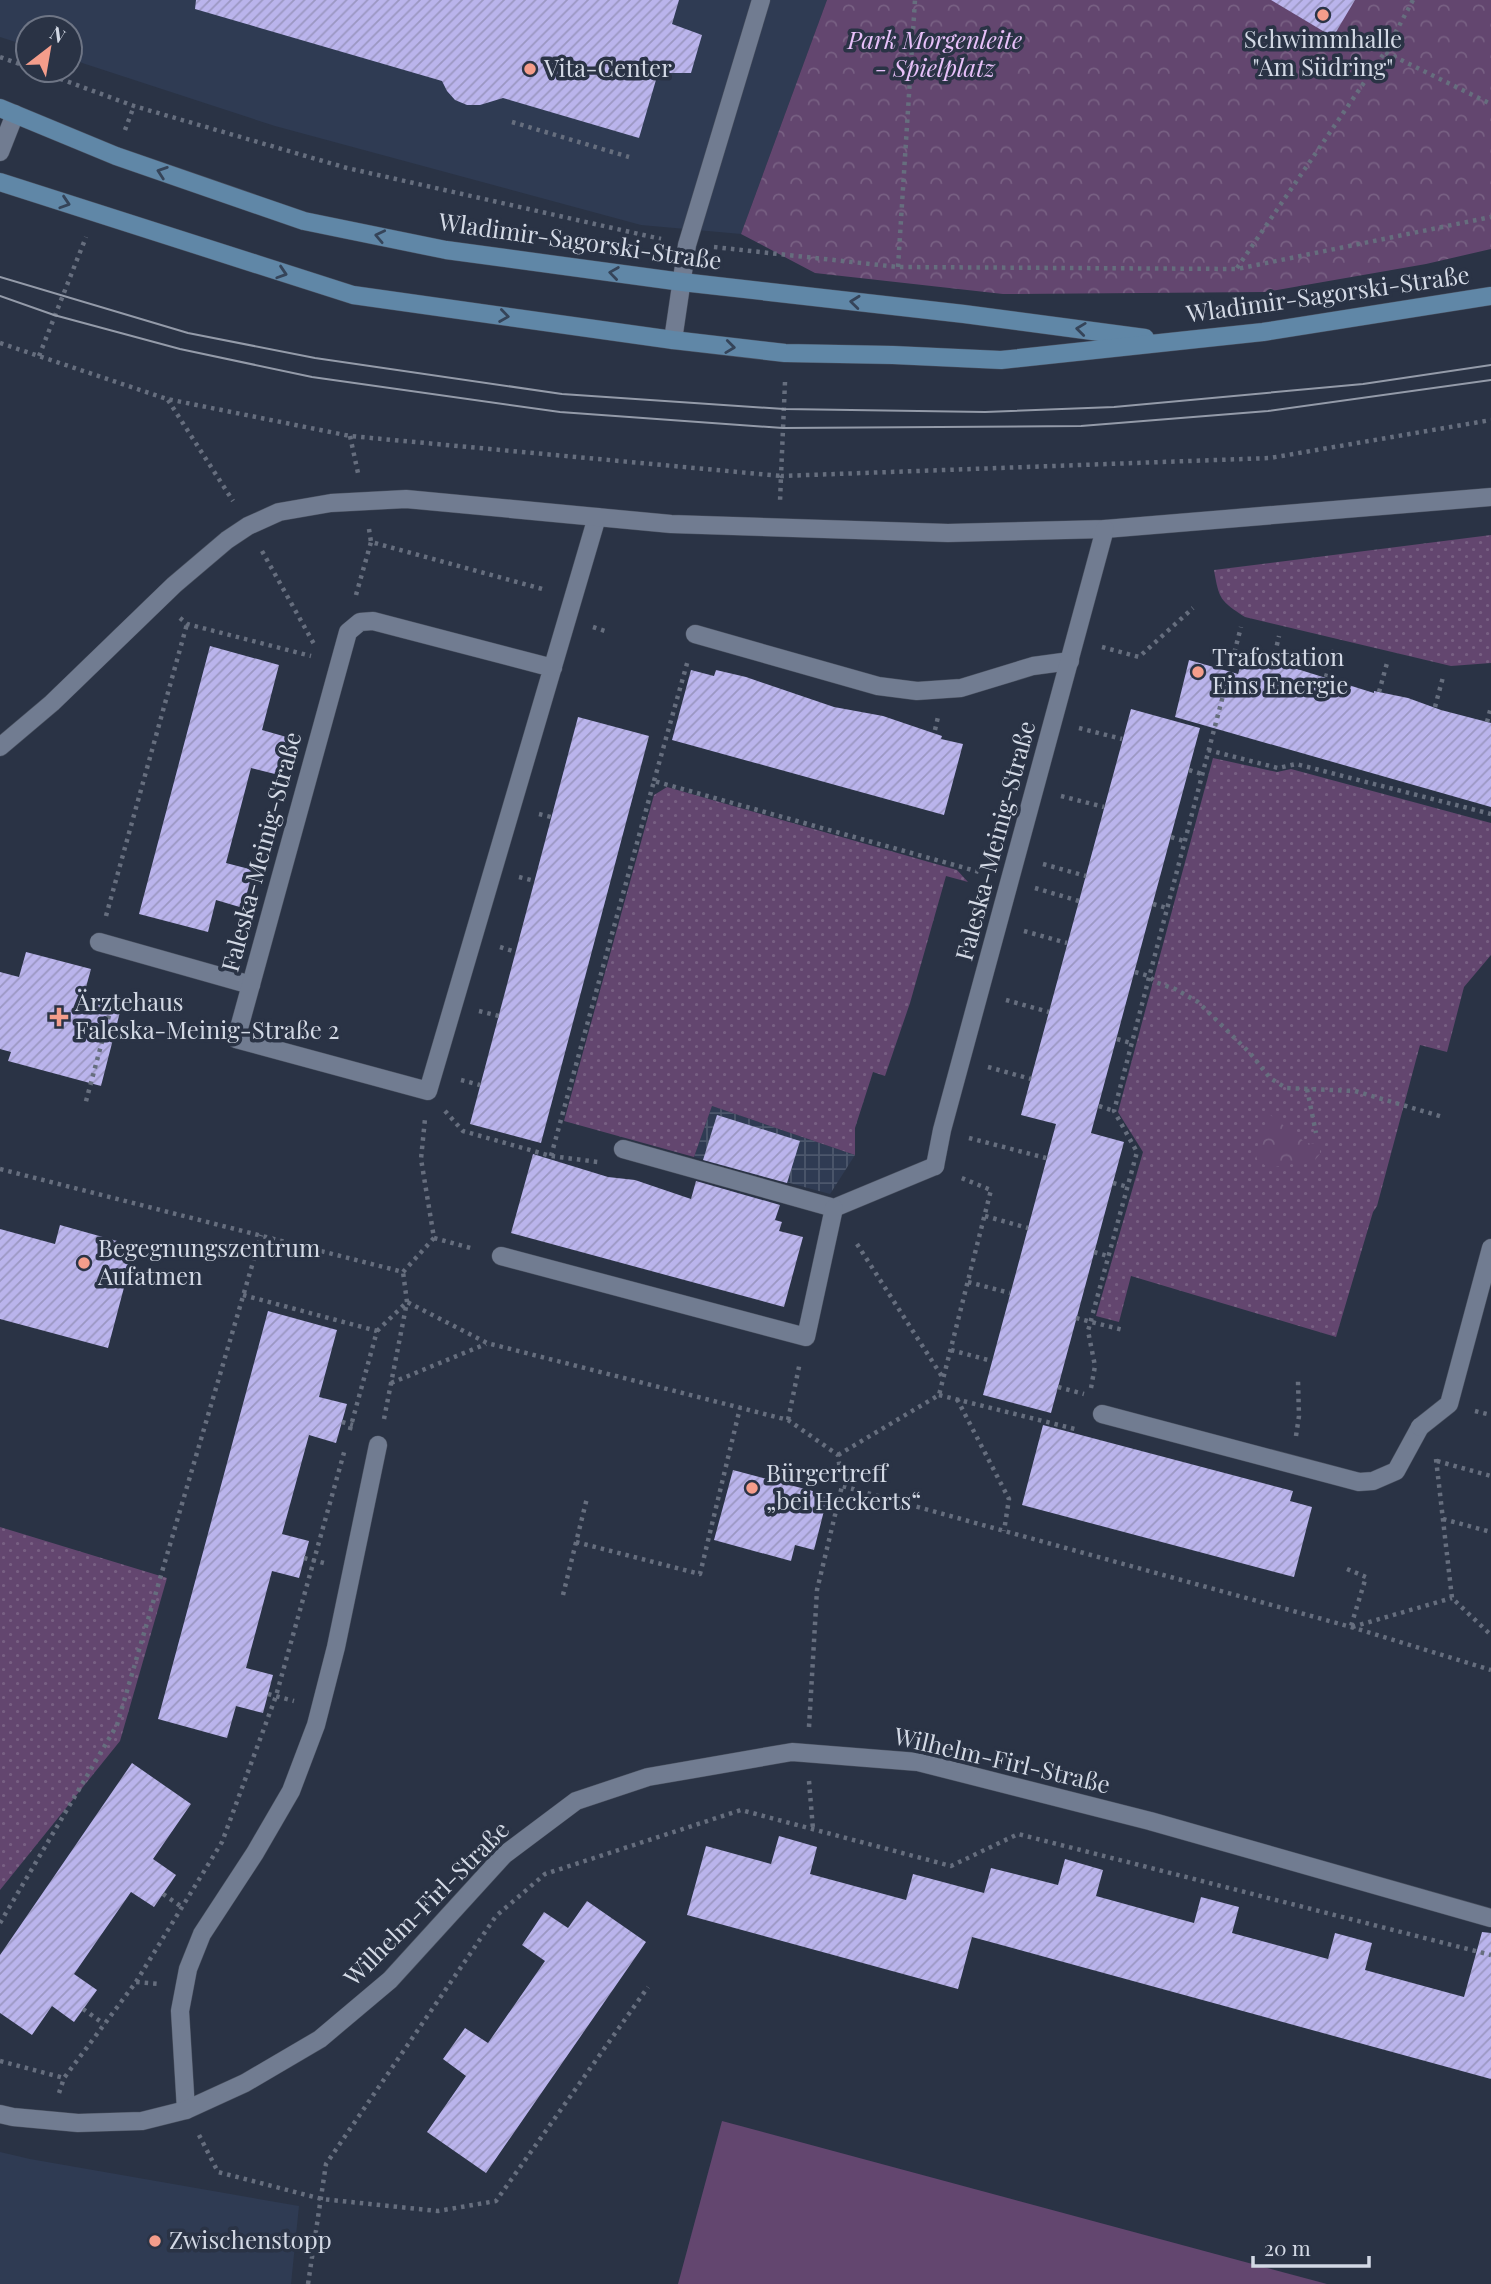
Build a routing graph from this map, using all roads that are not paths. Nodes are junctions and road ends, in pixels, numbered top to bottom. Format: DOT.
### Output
graph roads {
  1 [pos="761,0"];
  2 [pos="7,111"];
  3 [pos="0,152"];
  4 [pos="0,183"];
  5 [pos="682,282"];
  6 [pos="1491,296"];
  7 [pos="673,340"];
  8 [pos="1173,341"];
  9 [pos="1491,497"];
  10 [pos="597,517"];
  11 [pos="1105,529"];
  12 [pos="695,634"];
  13 [pos="1070,661"];
  14 [pos="553,668"];
  15 [pos="0,747"];
  16 [pos="99,942"];
  17 [pos="251,985"];
  18 [pos="623,1149"];
  19 [pos="834,1208"];
  20 [pos="1491,1248"];
  21 [pos="501,1256"];
  22 [pos="1102,1414"];
  23 [pos="378,1445"];
  24 [pos="1491,1918"];
  25 [pos="186,2110"];
  26 [pos="0,2114"];
  1 -- 5 [label="street"];
  2 -- 3 [label="street"];
  5 -- 2 [label="main road, Wladimir-Sagorski-Straße, one-way"];
  4 -- 7 [label="main road, Wladimir-Sagorski-Straße, one-way"];
  5 -- 7 [label="street"];
  8 -- 5 [label="main road, Wladimir-Sagorski-Straße, one-way"];
  6 -- 8 [label="main road, Wladimir-Sagorski-Straße"];
  7 -- 8 [label="main road, Wladimir-Sagorski-Straße, one-way"];
  9 -- 11 [label="street"];
  10 -- 11 [label="street"];
  10 -- 14 [label="street"];
  10 -- 15 [label="street"];
  11 -- 13 [label="street, Faleska-Meinig-Straße"];
  12 -- 13 [label="street"];
  13 -- 19 [label="street, Faleska-Meinig-Straße"];
  14 -- 17 [label="street, Faleska-Meinig-Straße"];
  14 -- 17 [label="street, Faleska-Meinig-Straße"];
  16 -- 17 [label="street"];
  18 -- 19 [label="street"];
  19 -- 21 [label="street"];
  20 -- 22 [label="street"];
  23 -- 25 [label="street"];
  24 -- 25 [label="street, Wilhelm-Firl-Straße"];
  25 -- 26 [label="street, Wilhelm-Firl-Straße"];
}
